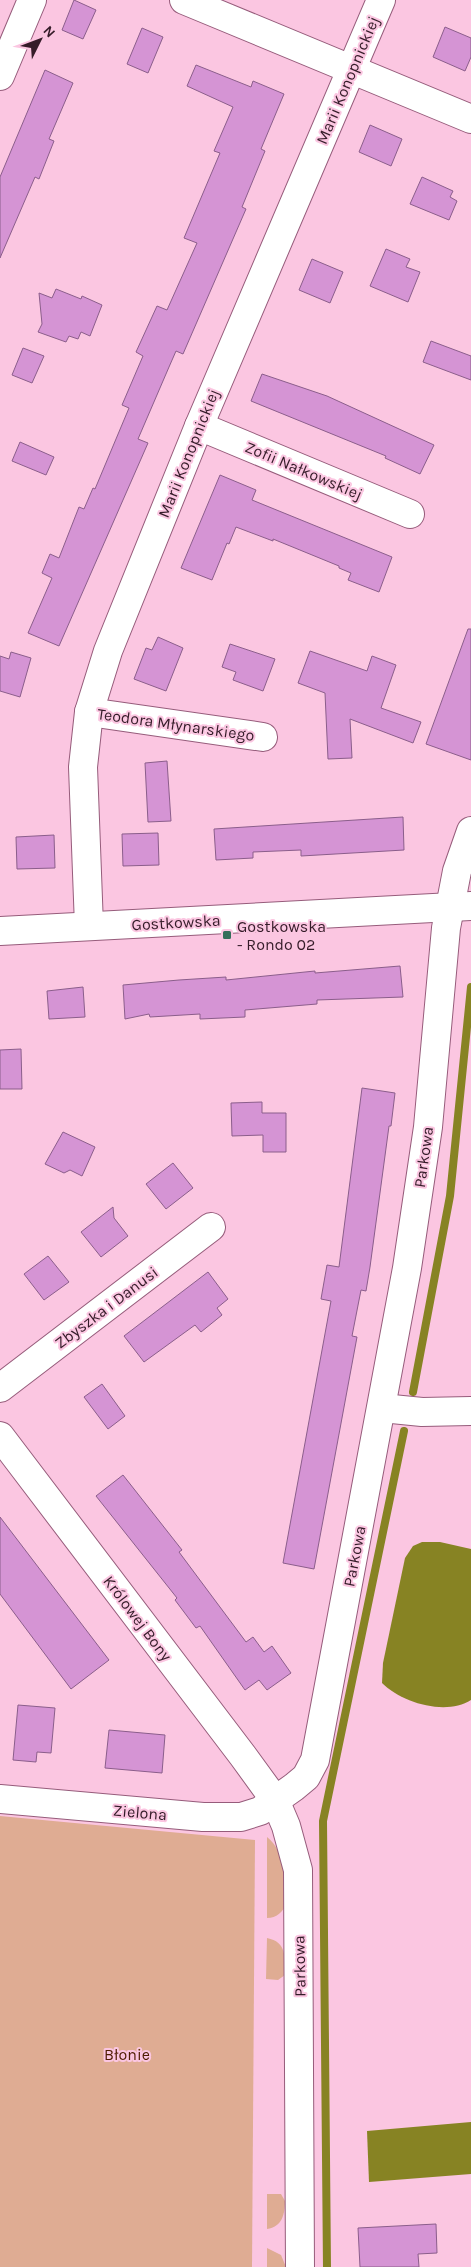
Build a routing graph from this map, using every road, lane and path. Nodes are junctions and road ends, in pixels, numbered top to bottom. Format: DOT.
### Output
graph roads {
  1 [pos="32,0"];
  2 [pos="184,0"];
  3 [pos="381,0"];
  4 [pos="352,70"];
  5 [pos="0,76"];
  6 [pos="471,119"];
  7 [pos="198,426"];
  8 [pos="410,514"];
  9 [pos="89,712"];
  10 [pos="263,737"];
  11 [pos="471,831"];
  12 [pos="460,907"];
  13 [pos="89,926"];
  14 [pos="0,930"];
  15 [pos="212,1227"];
  16 [pos="0,1388"];
  17 [pos="382,1408"];
  18 [pos="471,1411"];
  19 [pos="0,1436"];
  20 [pos="0,1799"];
  21 [pos="275,1800"];
  22 [pos="300,2267"];
  1 -- 5 [label="street"];
  2 -- 4 [label="street"];
  3 -- 4 [label="street, Marii Konopnickiej"];
  4 -- 6 [label="street"];
  4 -- 7 [label="street, Marii Konopnickiej"];
  7 -- 8 [label="street, Zofii Nałkowskiej"];
  7 -- 9 [label="street, Marii Konopnickiej"];
  9 -- 10 [label="street, Teodora Młynarskiego"];
  9 -- 13 [label="street, Marii Konopnickiej"];
  11 -- 12 [label="street, Parkowa"];
  12 -- 13 [label="street, Gostkowska"];
  12 -- 17 [label="street, Parkowa"];
  13 -- 14 [label="street, Gostkowska"];
  15 -- 16 [label="street, Zbyszka i Danusi"];
  17 -- 18 [label="street"];
  17 -- 21 [label="street, Parkowa"];
  19 -- 21 [label="street, Królowej Bony"];
  20 -- 21 [label="street, Zielona"];
  21 -- 22 [label="street, Parkowa"];
}
